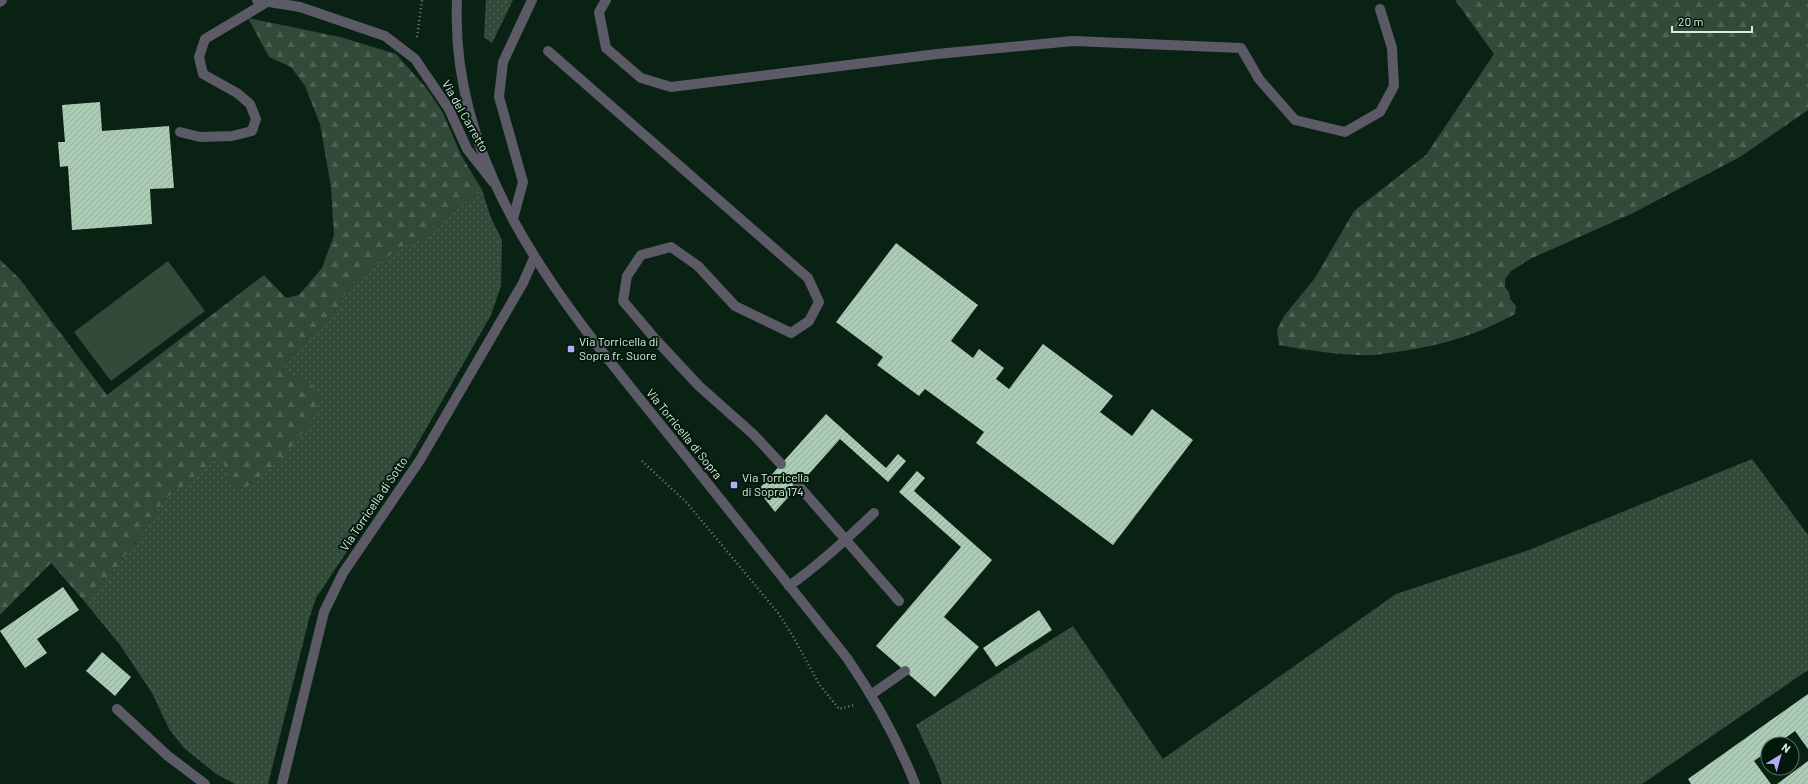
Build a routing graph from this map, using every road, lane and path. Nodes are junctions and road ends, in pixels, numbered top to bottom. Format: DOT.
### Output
graph roads {
  1 [pos="2,0"];
  2 [pos="422,0"];
  3 [pos="458,0"];
  4 [pos="532,0"];
  5 [pos="606,0"];
  6 [pos="262,1"];
  7 [pos="0,2"];
  8 [pos="1380,9"];
  9 [pos="548,52"];
  10 [pos="415,59"];
  11 [pos="180,132"];
  12 [pos="497,187"];
  13 [pos="512,219"];
  14 [pos="534,258"];
  15 [pos="642,461"];
  16 [pos="781,464"];
  17 [pos="798,485"];
  18 [pos="874,513"];
  19 [pos="846,540"];
  20 [pos="789,586"];
  21 [pos="899,601"];
  22 [pos="905,671"];
  23 [pos="872,694"];
  24 [pos="118,709"];
  25 [pos="205,784"];
  26 [pos="282,784"];
  27 [pos="915,784"];
  1 -- 7 [label="street"];
  2 -- 10 [label="path"];
  3 -- 12 [label="street"];
  4 -- 13 [label="street"];
  5 -- 8 [label="street"];
  6 -- 10 [label="street, Via del Carretto"];
  6 -- 11 [label="street"];
  9 -- 16 [label="street"];
  10 -- 12 [label="street, Via del Carretto"];
  12 -- 13 [label="street, Via Torricella di Sopra"];
  13 -- 14 [label="street, Via Torricella di Sopra"];
  14 -- 20 [label="street, Via Torricella di Sopra"];
  14 -- 26 [label="street, Via Torricella di Sotto"];
  15 -- 23 [label="path"];
  17 -- 19 [label="street"];
  18 -- 19 [label="street"];
  19 -- 20 [label="street"];
  19 -- 21 [label="street"];
  20 -- 23 [label="street, Via Torricella di Sopra"];
  22 -- 23 [label="street"];
  23 -- 27 [label="street, Via Torricella di Sopra"];
  24 -- 25 [label="street"];
}
